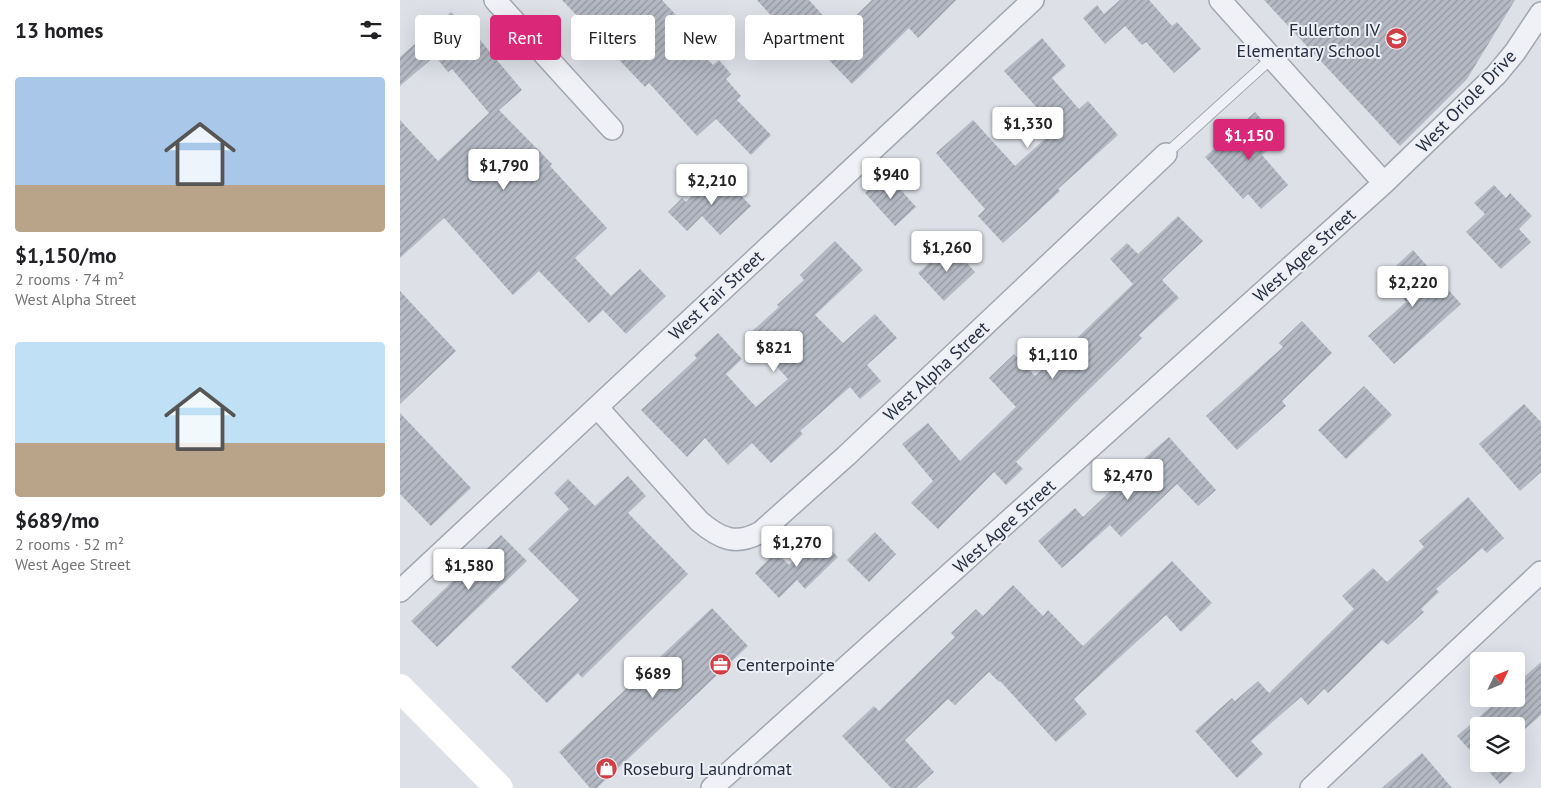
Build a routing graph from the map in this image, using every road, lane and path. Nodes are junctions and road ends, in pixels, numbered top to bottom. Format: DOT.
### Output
graph roads {
  1 [pos="495,0"];
  2 [pos="1033,0"];
  3 [pos="1220,0"];
  4 [pos="1541,13"];
  5 [pos="1272,58"];
  6 [pos="612,129"];
  7 [pos="1166,154"];
  8 [pos="1384,183"];
  9 [pos="597,407"];
  10 [pos="1541,572"];
  11 [pos="400,591"];
  12 [pos="400,688"];
  13 [pos="499,788"];
  14 [pos="712,788"];
  15 [pos="1312,788"];
  1 -- 6 [label="street"];
  2 -- 9 [label="street, West Fair Street"];
  3 -- 5 [label="street"];
  4 -- 8 [label="street, West Oriole Drive"];
  5 -- 7 [label="lane, West Alpha Street"];
  5 -- 8 [label="street"];
  7 -- 9 [label="street, West Alpha Street"];
  8 -- 14 [label="street, West Agee Street"];
  9 -- 11 [label="street, West Fair Street"];
  10 -- 15 [label="street"];
  12 -- 13 [label="main road"];
}
